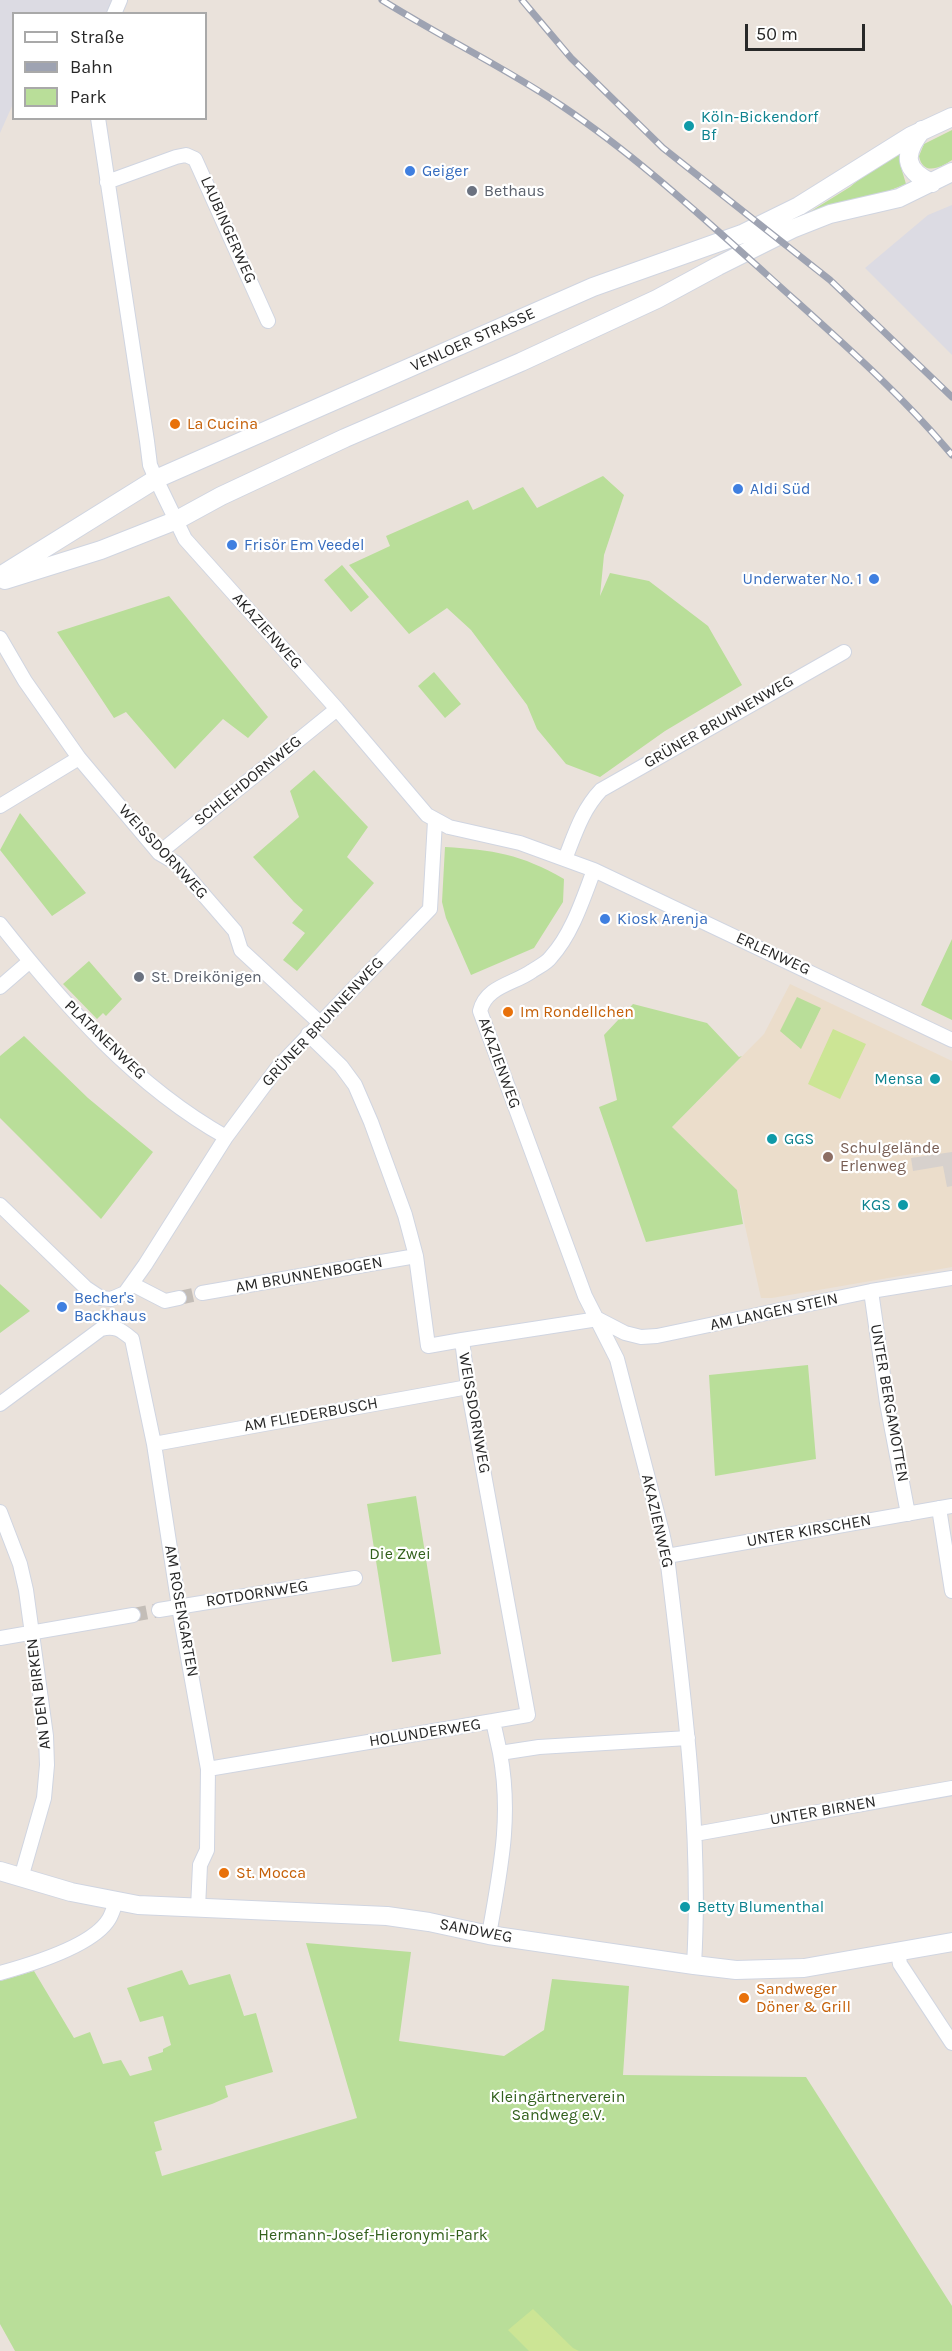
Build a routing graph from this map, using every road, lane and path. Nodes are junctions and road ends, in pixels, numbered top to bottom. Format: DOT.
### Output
graph roads {
  1 [pos="952,117"];
  2 [pos="98,120"];
  3 [pos="923,129"];
  4 [pos="952,172"];
  5 [pos="107,182"];
  6 [pos="932,183"];
  7 [pos="268,321"];
  8 [pos="156,479"];
  9 [pos="177,520"];
  10 [pos="0,576"];
  11 [pos="0,581"];
  12 [pos="0,638"];
  13 [pos="844,652"];
  14 [pos="337,709"];
  15 [pos="79,758"];
  16 [pos="0,806"];
  17 [pos="435,821"];
  18 [pos="159,853"];
  19 [pos="565,859"];
  20 [pos="594,870"];
  21 [pos="0,924"];
  22 [pos="30,961"];
  23 [pos="0,987"];
  24 [pos="320,1023"];
  25 [pos="308,1034"];
  26 [pos="952,1040"];
  27 [pos="226,1137"];
  28 [pos="0,1205"];
  29 [pos="416,1256"];
  30 [pos="952,1278"];
  31 [pos="132,1284"];
  32 [pos="871,1291"];
  33 [pos="202,1293"];
  34 [pos="179,1298"];
  35 [pos="598,1319"];
  36 [pos="462,1340"];
  37 [pos="468,1387"];
  38 [pos="0,1404"];
  39 [pos="154,1444"];
  40 [pos="945,1507"];
  41 [pos="0,1512"];
  42 [pos="908,1514"];
  43 [pos="667,1556"];
  44 [pos="355,1578"];
  45 [pos="952,1591"];
  46 [pos="179,1607"];
  47 [pos="159,1610"];
  48 [pos="133,1615"];
  49 [pos="32,1633"];
  50 [pos="0,1638"];
  51 [pos="493,1722"];
  52 [pos="688,1738"];
  53 [pos="500,1753"];
  54 [pos="208,1769"];
  55 [pos="952,1788"];
  56 [pos="695,1834"];
  57 [pos="0,1871"];
  58 [pos="21,1878"];
  59 [pos="116,1902"];
  60 [pos="198,1908"];
  61 [pos="489,1935"];
  62 [pos="952,1942"];
  63 [pos="898,1952"];
  64 [pos="694,1965"];
  65 [pos="0,1973"];
  66 [pos="952,2043"];
  1 -- 3 [label="main road, VENLOER STRASSE"];
  2 -- 5 [label="street, AKAZIENWEG"];
  3 -- 6 [label="main road"];
  3 -- 8 [label="main road, VENLOER STRASSE"];
  4 -- 6 [label="main road"];
  5 -- 7 [label="street, LAUBINGERWEG"];
  5 -- 8 [label="street, AKAZIENWEG"];
  6 -- 9 [label="main road"];
  8 -- 9 [label="street, AKAZIENWEG"];
  8 -- 10 [label="main road, VENLOER STRASSE"];
  9 -- 11 [label="main road"];
  9 -- 14 [label="street, AKAZIENWEG"];
  12 -- 15 [label="street, WEISSDORNWEG"];
  13 -- 19 [label="street, GRÜNER BRUNNENWEG"];
  14 -- 17 [label="street, AKAZIENWEG"];
  14 -- 18 [label="street, SCHLEHDORNWEG"];
  15 -- 16 [label="street"];
  15 -- 18 [label="street, WEISSDORNWEG"];
  17 -- 19 [label="street, AKAZIENWEG"];
  17 -- 24 [label="street, GRÜNER BRUNNENWEG"];
  18 -- 24 [label="street, WEISSDORNWEG"];
  19 -- 20 [label="street, AKAZIENWEG"];
  20 -- 26 [label="street, ERLENWEG"];
  20 -- 35 [label="street, AKAZIENWEG"];
  21 -- 22 [label="street, PLATANENWEG"];
  22 -- 23 [label="street"];
  22 -- 27 [label="street, PLATANENWEG"];
  24 -- 25 [label="street, GRÜNER BRUNNENWEG"];
  25 -- 27 [label="street, GRÜNER BRUNNENWEG"];
  25 -- 29 [label="street, WEISSDORNWEG"];
  27 -- 31 [label="street, GRÜNER BRUNNENWEG"];
  28 -- 31 [label="street, GRÜNER BRUNNENWEG"];
  29 -- 33 [label="street, AM BRUNNENBOGEN"];
  29 -- 36 [label="street, WEISSDORNWEG"];
  30 -- 32 [label="street, AM LANGEN STEIN"];
  31 -- 34 [label="street"];
  32 -- 35 [label="street, AM LANGEN STEIN"];
  32 -- 42 [label="street, UNTER BERGAMOTTEN"];
  35 -- 36 [label="street"];
  35 -- 43 [label="street, AKAZIENWEG"];
  36 -- 37 [label="street, WEISSDORNWEG"];
  37 -- 39 [label="street, AM FLIEDERBUSCH"];
  37 -- 51 [label="street, WEISSDORNWEG"];
  38 -- 39 [label="street, AM ROSENGARTEN"];
  39 -- 46 [label="street, AM ROSENGARTEN"];
  40 -- 42 [label="street, UNTER KIRSCHEN"];
  40 -- 45 [label="street"];
  41 -- 49 [label="street, AN DEN BIRKEN"];
  42 -- 43 [label="street, UNTER KIRSCHEN"];
  43 -- 52 [label="street, AKAZIENWEG"];
  44 -- 46 [label="street, ROTDORNWEG"];
  46 -- 47 [label="street, ROTDORNWEG"];
  46 -- 54 [label="street, AM ROSENGARTEN"];
  48 -- 49 [label="street"];
  49 -- 50 [label="street"];
  49 -- 58 [label="street, AN DEN BIRKEN"];
  51 -- 53 [label="street, HOLUNDERWEG"];
  51 -- 54 [label="street, HOLUNDERWEG"];
  52 -- 53 [label="street"];
  52 -- 56 [label="street, AKAZIENWEG"];
  53 -- 61 [label="street"];
  54 -- 60 [label="street, AM ROSENGARTEN"];
  55 -- 56 [label="street, UNTER BIRNEN"];
  56 -- 64 [label="street, AKAZIENWEG"];
  57 -- 58 [label="main road, SANDWEG"];
  58 -- 59 [label="main road, SANDWEG"];
  59 -- 60 [label="main road, SANDWEG"];
  59 -- 65 [label="street"];
  60 -- 61 [label="main road, SANDWEG"];
  61 -- 64 [label="main road, SANDWEG"];
  62 -- 63 [label="main road, SANDWEG"];
  63 -- 64 [label="main road, SANDWEG"];
  63 -- 66 [label="street"];
}
